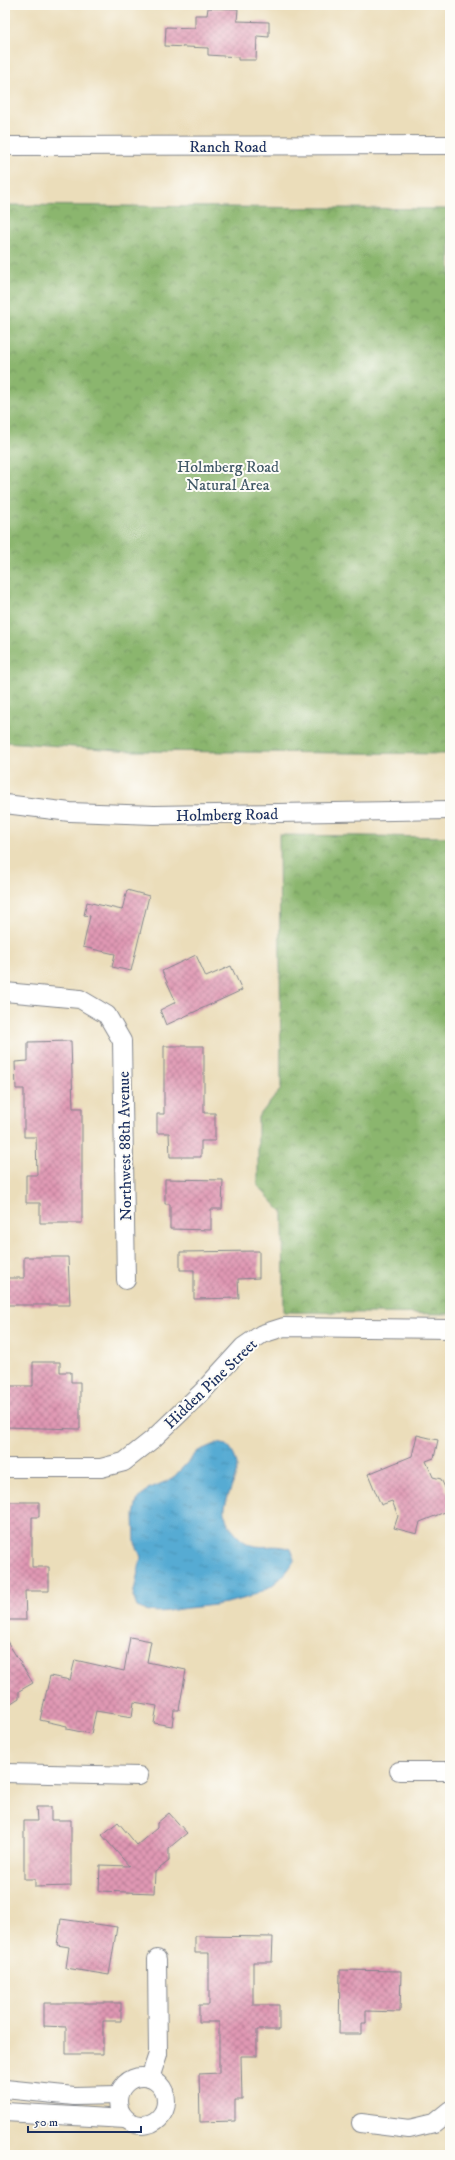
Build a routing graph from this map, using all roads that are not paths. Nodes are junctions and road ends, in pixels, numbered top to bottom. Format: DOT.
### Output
graph roads {
  1 [pos="450,145"];
  2 [pos="5,146"];
  3 [pos="5,804"];
  4 [pos="450,810"];
  5 [pos="5,992"];
  6 [pos="126,1280"];
  7 [pos="450,1328"];
  8 [pos="5,1468"];
  9 [pos="399,1771"];
  10 [pos="450,1771"];
  11 [pos="5,1773"];
  12 [pos="139,1776"];
  13 [pos="157,1959"];
  14 [pos="150,2078"];
  15 [pos="5,2089"];
  16 [pos="118,2095"];
  17 [pos="450,2110"];
  18 [pos="5,2112"];
  19 [pos="125,2119"];
  20 [pos="361,2123"];
  1 -- 2 [label="street, Ranch Road"];
  3 -- 4 [label="street, Holmberg Road"];
  5 -- 6 [label="street, Northwest 88th Avenue"];
  7 -- 8 [label="street, Hidden Pine Street"];
  9 -- 10 [label="street"];
  11 -- 12 [label="street"];
  13 -- 14 [label="street"];
  14 -- 16 [label="street"];
  14 -- 19 [label="street"];
  15 -- 16 [label="street"];
  16 -- 19 [label="street"];
  17 -- 20 [label="street"];
  18 -- 19 [label="street"];
}
